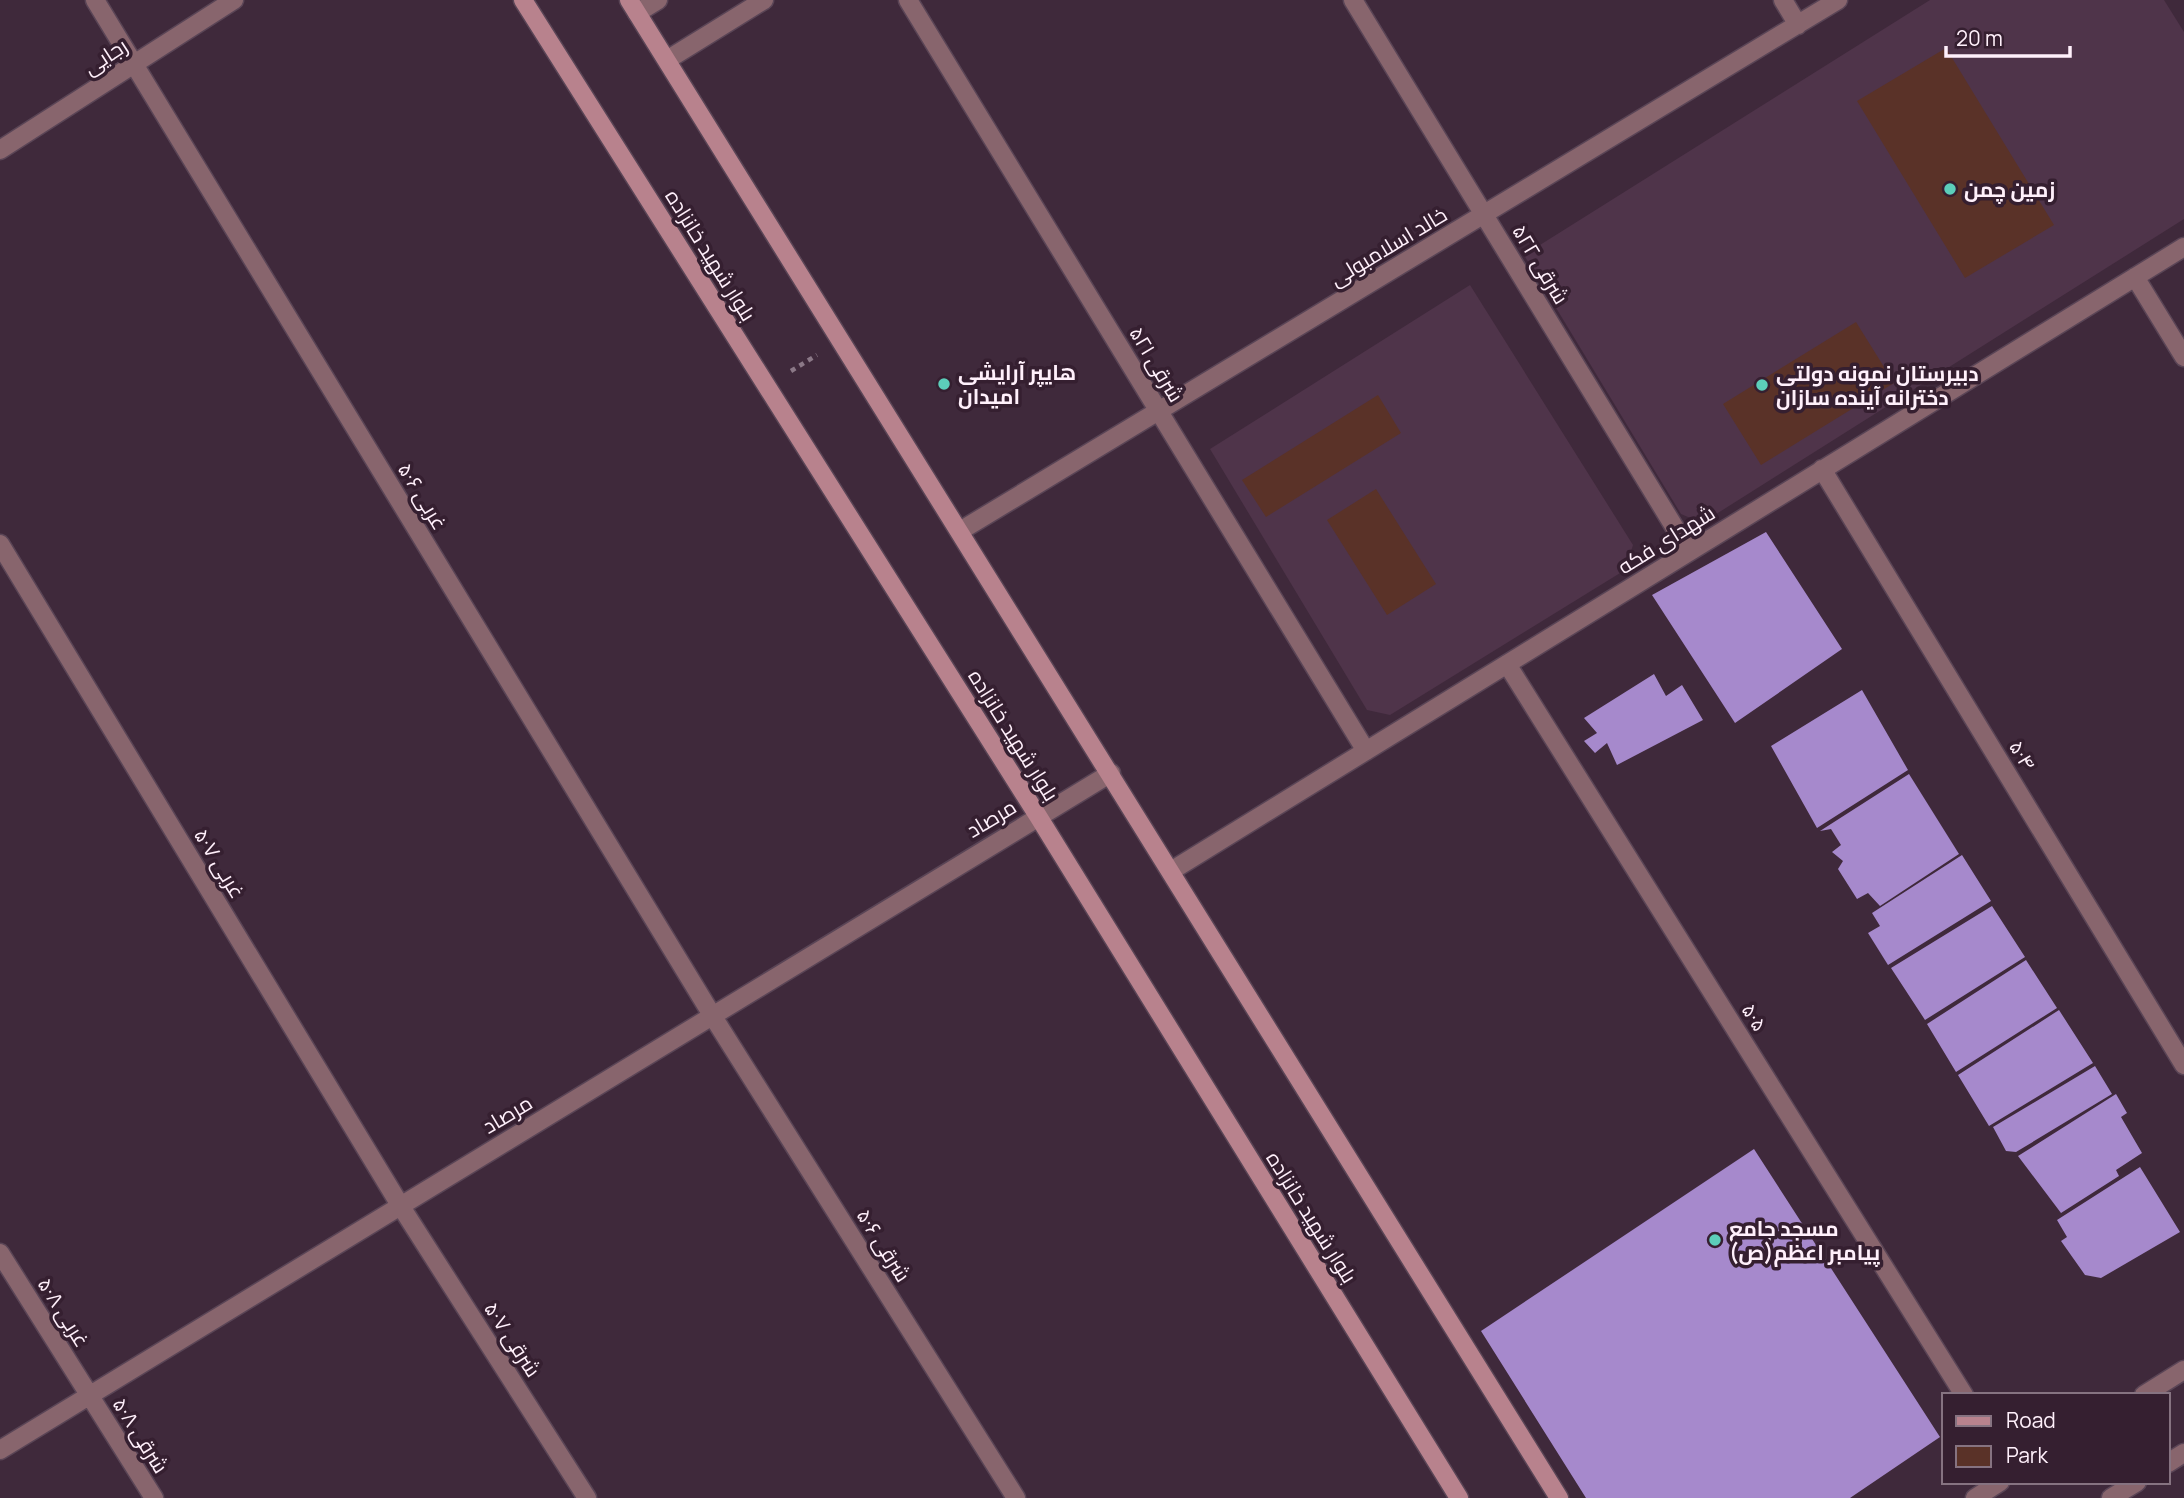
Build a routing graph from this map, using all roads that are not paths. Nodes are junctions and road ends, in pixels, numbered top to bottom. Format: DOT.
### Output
graph roads {
  1 [pos="94,0"];
  2 [pos="234,0"];
  3 [pos="523,0"];
  4 [pos="658,0"];
  5 [pos="764,0"];
  6 [pos="908,0"];
  7 [pos="1353,0"];
  8 [pos="1783,0"];
  9 [pos="1838,0"];
  10 [pos="633,7"];
  11 [pos="1798,24"];
  12 [pos="667,60"];
  13 [pos="135,63"];
  14 [pos="0,150"];
  15 [pos="1484,214"];
  16 [pos="2184,247"];
  17 [pos="2135,277"];
  18 [pos="2184,357"];
  19 [pos="1159,411"];
  20 [pos="1822,469"];
  21 [pos="960,531"];
  22 [pos="0,544"];
  23 [pos="1689,551"];
  24 [pos="1507,664"];
  25 [pos="1366,751"];
  26 [pos="1111,773"];
  27 [pos="1038,816"];
  28 [pos="1171,871"];
  29 [pos="712,1015"];
  30 [pos="2184,1065"];
  31 [pos="400,1205"];
  32 [pos="0,1253"];
  33 [pos="2184,1370"];
  34 [pos="1963,1393"];
  35 [pos="2147,1393"];
  36 [pos="90,1395"];
  37 [pos="0,1450"];
  38 [pos="1997,1484"];
  39 [pos="2134,1484"];
  40 [pos="154,1498"];
  41 [pos="587,1498"];
  42 [pos="1016,1498"];
  43 [pos="1459,1498"];
  44 [pos="1559,1498"];
  45 [pos="1975,1498"];
  46 [pos="2111,1498"];
  1 -- 13 [label="street, ۵۰۶ غربی"];
  2 -- 13 [label="street, رجایی"];
  3 -- 27 [label="main road, بلوار شهید خانزاده"];
  4 -- 10 [label="street"];
  5 -- 12 [label="street"];
  6 -- 19 [label="street, ۵۲۱ شرقی"];
  7 -- 15 [label="street, ۵۲۲ شرقی"];
  8 -- 11 [label="street"];
  9 -- 11 [label="street, خالد اسلامبولی"];
  10 -- 12 [label="main road"];
  11 -- 15 [label="street, خالد اسلامبولی"];
  12 -- 21 [label="main road"];
  13 -- 14 [label="street, رجایی"];
  13 -- 29 [label="street, ۵۰۶ غربی"];
  15 -- 19 [label="street, خالد اسلامبولی"];
  15 -- 23 [label="street, ۵۲۲ شرقی"];
  16 -- 17 [label="street, شهدای فکه"];
  17 -- 18 [label="street"];
  17 -- 20 [label="street, شهدای فکه"];
  19 -- 21 [label="street, خالد اسلامبولی"];
  19 -- 25 [label="street, ۵۲۱ شرقی"];
  20 -- 23 [label="street, شهدای فکه"];
  20 -- 30 [label="street, ۵۰۴"];
  21 -- 26 [label="main road"];
  22 -- 31 [label="street, ۵۰۷ غربی"];
  23 -- 24 [label="street, شهدای فکه"];
  24 -- 25 [label="street, شهدای فکه"];
  24 -- 34 [label="street, ۵۰۵"];
  25 -- 28 [label="street, شهدای فکه"];
  26 -- 27 [label="street, مرصاد"];
  26 -- 28 [label="main road"];
  27 -- 29 [label="street, مرصاد"];
  27 -- 43 [label="main road, بلوار شهید خانزاده"];
  28 -- 44 [label="main road"];
  29 -- 31 [label="street, مرصاد"];
  29 -- 42 [label="street, ۵۰۶ شرقی"];
  31 -- 36 [label="street, مرصاد"];
  31 -- 41 [label="street, ۵۰۷ شرقی"];
  32 -- 36 [label="street, ۵۰۸ غربی"];
  33 -- 35 [label="street"];
  36 -- 37 [label="street, مرصاد"];
  36 -- 40 [label="street, ۵۰۸ شرقی"];
  38 -- 45 [label="street"];
  39 -- 46 [label="street"];
}
